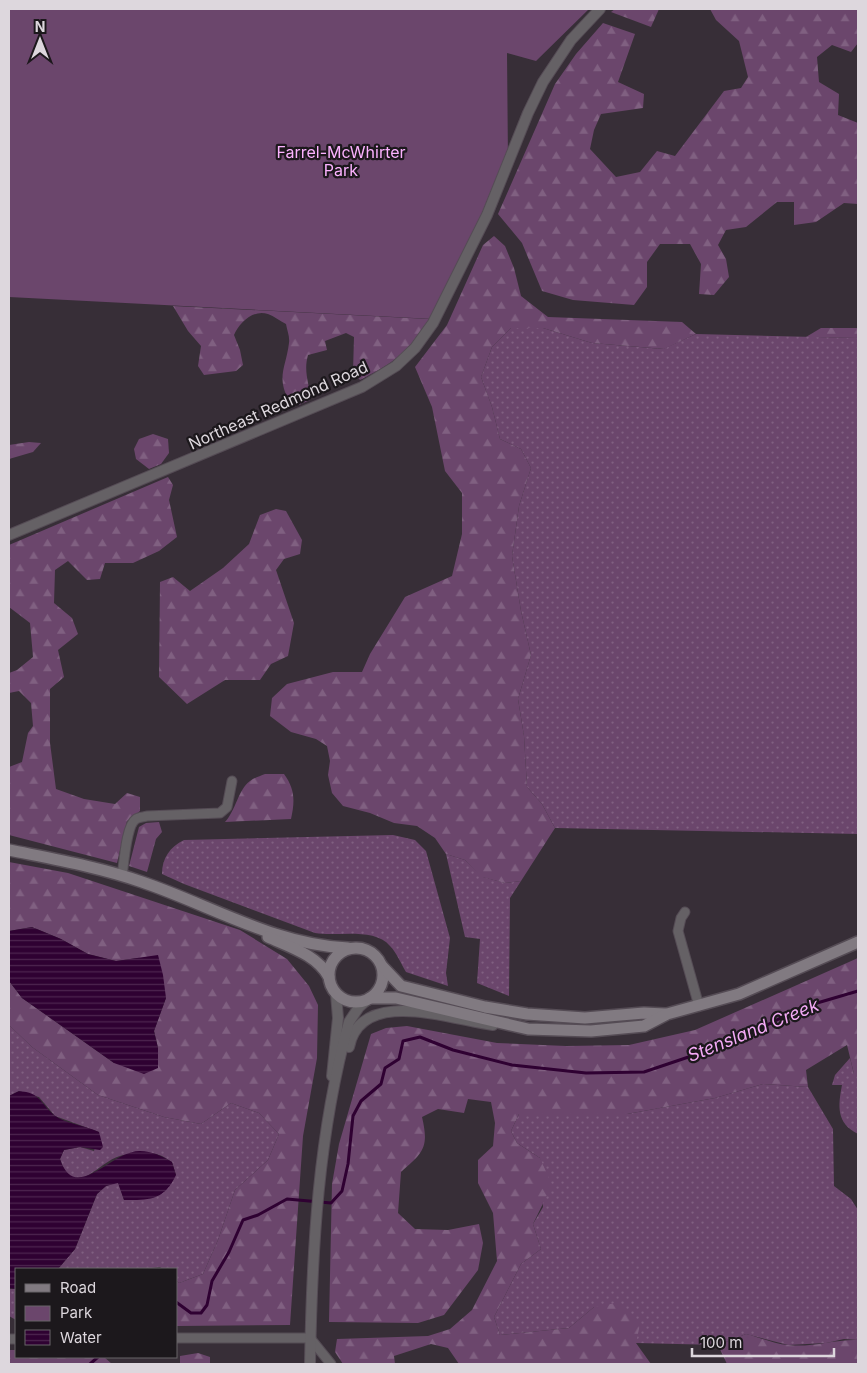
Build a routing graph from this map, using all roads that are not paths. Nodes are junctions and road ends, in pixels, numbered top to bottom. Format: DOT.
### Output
graph roads {
  1 [pos="600,9"];
  2 [pos="9,536"];
  3 [pos="232,781"];
  4 [pos="9,850"];
  5 [pos="122,876"];
  6 [pos="685,912"];
  7 [pos="235,920"];
  8 [pos="858,942"];
  9 [pos="348,948"];
  10 [pos="382,966"];
  11 [pos="329,977"];
  12 [pos="336,994"];
  13 [pos="369,998"];
  14 [pos="699,1006"];
  15 [pos="667,1014"];
  16 [pos="508,1026"];
  17 [pos="328,1114"];
  18 [pos="178,1338"];
  19 [pos="310,1338"];
  20 [pos="310,1364"];
  21 [pos="331,1364"];
  1 -- 2 [label="street, Northeast Redmond Road"];
  3 -- 5 [label="street"];
  4 -- 5 [label="main road"];
  5 -- 7 [label="main road"];
  6 -- 14 [label="street"];
  7 -- 9 [label="main road"];
  7 -- 11 [label="main road"];
  8 -- 14 [label="main road"];
  9 -- 10 [label="main road"];
  9 -- 11 [label="main road"];
  10 -- 13 [label="main road"];
  10 -- 15 [label="main road"];
  11 -- 12 [label="main road"];
  12 -- 13 [label="main road"];
  12 -- 17 [label="street"];
  13 -- 16 [label="main road"];
  13 -- 17 [label="street"];
  14 -- 15 [label="main road"];
  15 -- 16 [label="main road"];
  16 -- 17 [label="street"];
  17 -- 19 [label="street"];
  18 -- 19 [label="street"];
  19 -- 20 [label="street"];
  19 -- 21 [label="street"];
}
